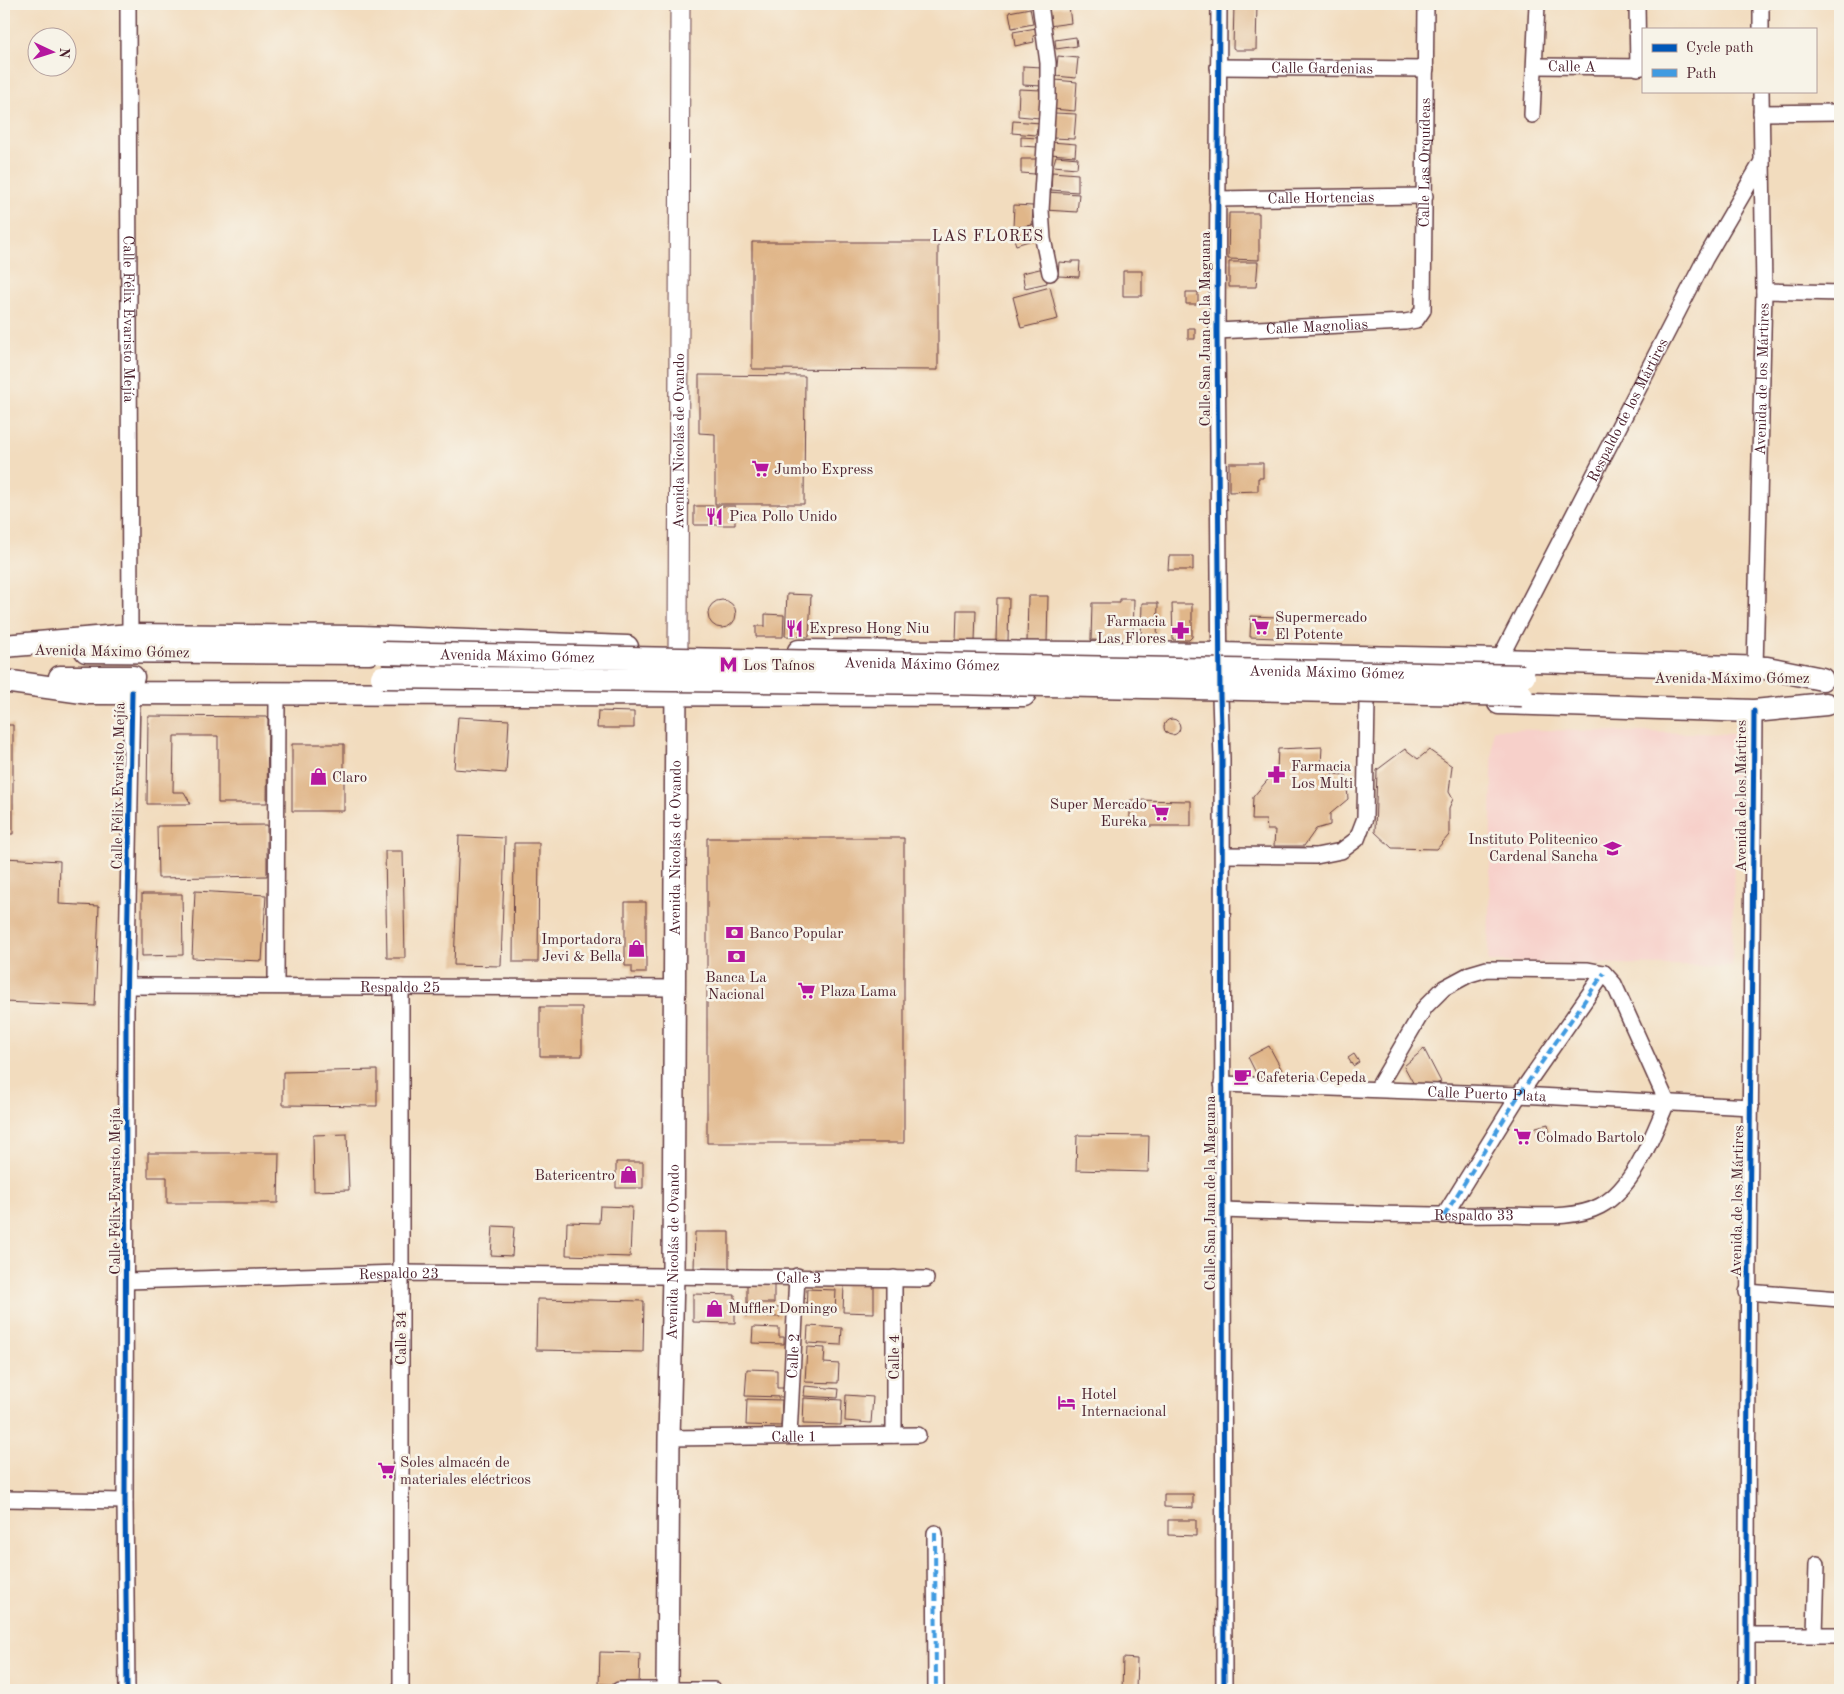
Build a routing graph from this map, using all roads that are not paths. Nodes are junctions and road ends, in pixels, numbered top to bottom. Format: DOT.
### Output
graph roads {
  1 [pos="128,4"];
  2 [pos="680,4"];
  3 [pos="1040,4"];
  4 [pos="1219,4"];
  5 [pos="1426,4"];
  6 [pos="1537,4"];
  7 [pos="1637,4"];
  8 [pos="1761,4"];
  9 [pos="1761,28"];
  10 [pos="1536,66"];
  11 [pos="1218,67"];
  12 [pos="1640,67"];
  13 [pos="1426,68"];
  14 [pos="1761,92"];
  15 [pos="1840,112"];
  16 [pos="1761,113"];
  17 [pos="1532,115"];
  18 [pos="1761,163"];
  19 [pos="1425,196"];
  20 [pos="1217,199"];
  21 [pos="1050,273"];
  22 [pos="1764,291"];
  23 [pos="1840,294"];
  24 [pos="1416,320"];
  25 [pos="1217,331"];
  26 [pos="130,635"];
  27 [pos="4,647"];
  28 [pos="678,650"];
  29 [pos="1220,654"];
  30 [pos="1499,660"];
  31 [pos="1755,668"];
  32 [pos="4,679"];
  33 [pos="1831,679"];
  34 [pos="1523,685"];
  35 [pos="132,692"];
  36 [pos="277,692"];
  37 [pos="676,694"];
  38 [pos="1220,696"];
  39 [pos="1368,700"];
  40 [pos="1833,704"];
  41 [pos="1754,711"];
  42 [pos="1222,855"];
  43 [pos="1604,974"];
  44 [pos="128,986"];
  45 [pos="276,986"];
  46 [pos="400,987"];
  47 [pos="673,988"];
  48 [pos="1222,1084"];
  49 [pos="1377,1089"];
  50 [pos="1519,1095"];
  51 [pos="1667,1102"];
  52 [pos="1751,1107"];
  53 [pos="1222,1210"];
  54 [pos="1444,1216"];
  55 [pos="401,1273"];
  56 [pos="673,1276"];
  57 [pos="797,1276"];
  58 [pos="894,1278"];
  59 [pos="926,1279"];
  60 [pos="127,1280"];
  61 [pos="1747,1292"];
  62 [pos="1840,1299"];
  63 [pos="894,1435"];
  64 [pos="918,1435"];
  65 [pos="790,1436"];
  66 [pos="669,1438"];
  67 [pos="4,1500"];
  68 [pos="125,1501"];
  69 [pos="936,1533"];
  70 [pos="1817,1564"];
  71 [pos="1747,1635"];
  72 [pos="1815,1635"];
  73 [pos="1840,1635"];
  74 [pos="127,1690"];
  75 [pos="401,1690"];
  76 [pos="619,1690"];
  77 [pos="667,1690"];
  78 [pos="714,1690"];
  79 [pos="936,1690"];
  80 [pos="1224,1690"];
  81 [pos="1747,1690"];
  1 -- 26 [label="street, Calle Félix Evaristo Mejía"];
  2 -- 28 [label="street, Avenida Nicolás de Ovando"];
  3 -- 21 [label="street"];
  4 -- 11 [label="street, Calle San Juan de la Maguana"];
  5 -- 13 [label="street, Calle Las Orquídeas"];
  6 -- 10 [label="street, Calle A"];
  7 -- 12 [label="street"];
  8 -- 9 [label="street"];
  10 -- 12 [label="street, Calle A"];
  10 -- 17 [label="street"];
  11 -- 13 [label="street, Calle Gardenias"];
  11 -- 20 [label="street, Calle San Juan de la Maguana"];
  13 -- 19 [label="street, Calle Las Orquídeas"];
  14 -- 16 [label="street, Avenida de los Mártires"];
  15 -- 16 [label="street"];
  16 -- 18 [label="street, Avenida de los Mártires"];
  18 -- 22 [label="street, Avenida de los Mártires"];
  18 -- 30 [label="street, Respaldo de los Mártires"];
  19 -- 20 [label="street, Calle Hortencias"];
  19 -- 24 [label="street, Calle Las Orquídeas"];
  20 -- 25 [label="street, Calle San Juan de la Maguana"];
  22 -- 23 [label="street"];
  22 -- 31 [label="street, Avenida de los Mártires"];
  24 -- 25 [label="street, Calle Magnolias"];
  25 -- 29 [label="street, Calle San Juan de la Maguana"];
  26 -- 27 [label="main road"];
  26 -- 28 [label="main road"];
  27 -- 34 [label="main road, Avenida Máximo Gómez, bridge"];
  28 -- 29 [label="main road"];
  28 -- 37 [label="main road, Avenida Nicolás de Ovando"];
  29 -- 30 [label="main road"];
  29 -- 38 [label="street, Calle San Juan de la Maguana"];
  30 -- 31 [label="main road"];
  31 -- 33 [label="main road"];
  32 -- 34 [label="main road, Avenida Máximo Gómez, bridge"];
  32 -- 35 [label="main road"];
  33 -- 34 [label="main road, Avenida Máximo Gómez"];
  34 -- 40 [label="main road, Avenida Máximo Gómez"];
  35 -- 36 [label="main road"];
  35 -- 44 [label="street, Calle Félix Evaristo Mejía"];
  36 -- 37 [label="main road"];
  36 -- 45 [label="street"];
  37 -- 38 [label="main road"];
  37 -- 47 [label="main road, Avenida Nicolás de Ovando"];
  38 -- 39 [label="main road"];
  38 -- 42 [label="street, Calle San Juan de la Maguana"];
  39 -- 41 [label="main road"];
  39 -- 42 [label="street"];
  40 -- 41 [label="main road"];
  41 -- 52 [label="street, Avenida de los Mártires"];
  42 -- 48 [label="street, Calle San Juan de la Maguana"];
  43 -- 49 [label="street"];
  43 -- 50 [label="street"];
  43 -- 51 [label="street"];
  44 -- 45 [label="street, Respaldo 25"];
  44 -- 60 [label="street, Calle Félix Evaristo Mejía"];
  45 -- 46 [label="street, Respaldo 25"];
  46 -- 47 [label="street, Respaldo 25"];
  46 -- 55 [label="street, Calle 34"];
  47 -- 56 [label="main road, Avenida Nicolás de Ovando"];
  48 -- 49 [label="street, Calle Puerto Plata"];
  48 -- 53 [label="street, Calle San Juan de la Maguana"];
  49 -- 50 [label="street, Calle Puerto Plata"];
  50 -- 51 [label="street, Calle Puerto Plata"];
  50 -- 54 [label="street"];
  51 -- 52 [label="street, Calle Puerto Plata"];
  51 -- 54 [label="street, Respaldo 33"];
  52 -- 61 [label="street, Avenida de los Mártires"];
  53 -- 54 [label="street, Respaldo 33"];
  53 -- 80 [label="street, Calle San Juan de la Maguana"];
  55 -- 56 [label="street, Respaldo 23"];
  55 -- 60 [label="street, Respaldo 23"];
  55 -- 75 [label="street, Calle 34"];
  56 -- 57 [label="street, Calle 3"];
  56 -- 66 [label="main road, Avenida Nicolás de Ovando"];
  57 -- 58 [label="street, Calle 3"];
  57 -- 65 [label="street, Calle 2"];
  58 -- 59 [label="street, Calle 3"];
  58 -- 63 [label="street, Calle 4"];
  60 -- 68 [label="street, Calle Félix Evaristo Mejía"];
  61 -- 62 [label="street"];
  61 -- 71 [label="street, Avenida de los Mártires"];
  63 -- 64 [label="street, Calle 1"];
  63 -- 65 [label="street, Calle 1"];
  65 -- 66 [label="street, Calle 1"];
  66 -- 77 [label="main road, Avenida Nicolás de Ovando"];
  67 -- 68 [label="street"];
  68 -- 74 [label="street, Calle Félix Evaristo Mejía"];
  69 -- 79 [label="street"];
  70 -- 72 [label="street"];
  71 -- 72 [label="street"];
  71 -- 81 [label="street, Avenida de los Mártires"];
  72 -- 73 [label="street"];
  76 -- 77 [label="street"];
  77 -- 78 [label="street"];
}
